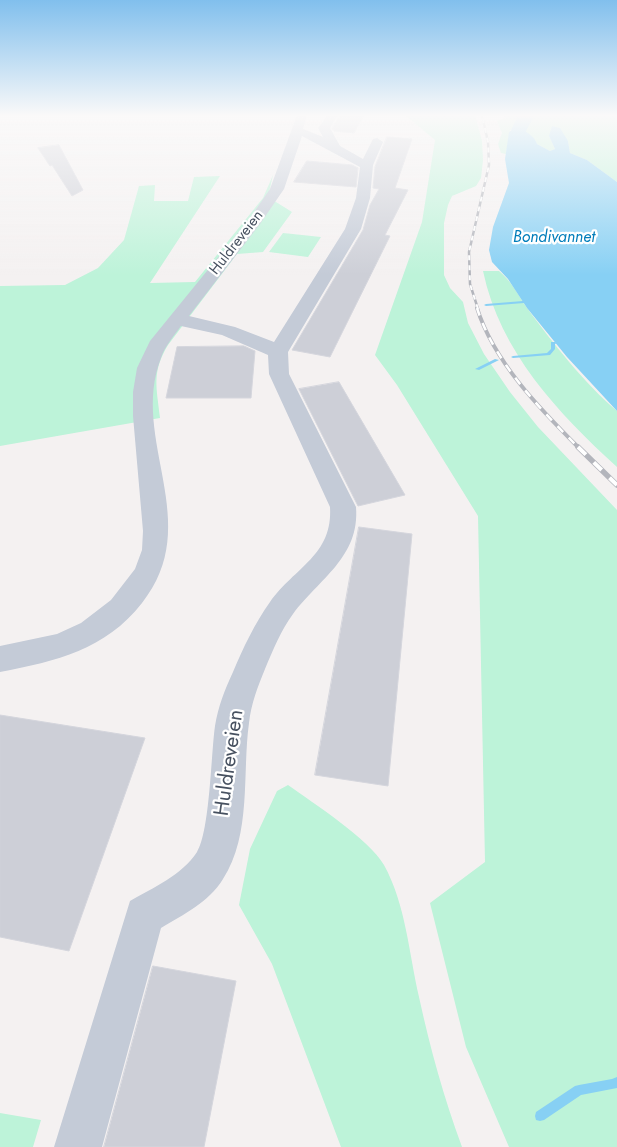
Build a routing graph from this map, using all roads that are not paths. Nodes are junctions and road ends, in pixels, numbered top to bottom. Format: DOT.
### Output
graph roads {
  1 [pos="285,169"];
  2 [pos="367,169"];
  3 [pos="176,320"];
  4 [pos="278,352"];
  5 [pos="0,659"];
  6 [pos="78,1147"];
  1 -- 3 [label="street, Huldreveien"];
  2 -- 4 [label="street"];
  3 -- 4 [label="street"];
  3 -- 5 [label="street, Huldreveien"];
  4 -- 6 [label="street, Huldreveien"];
}
